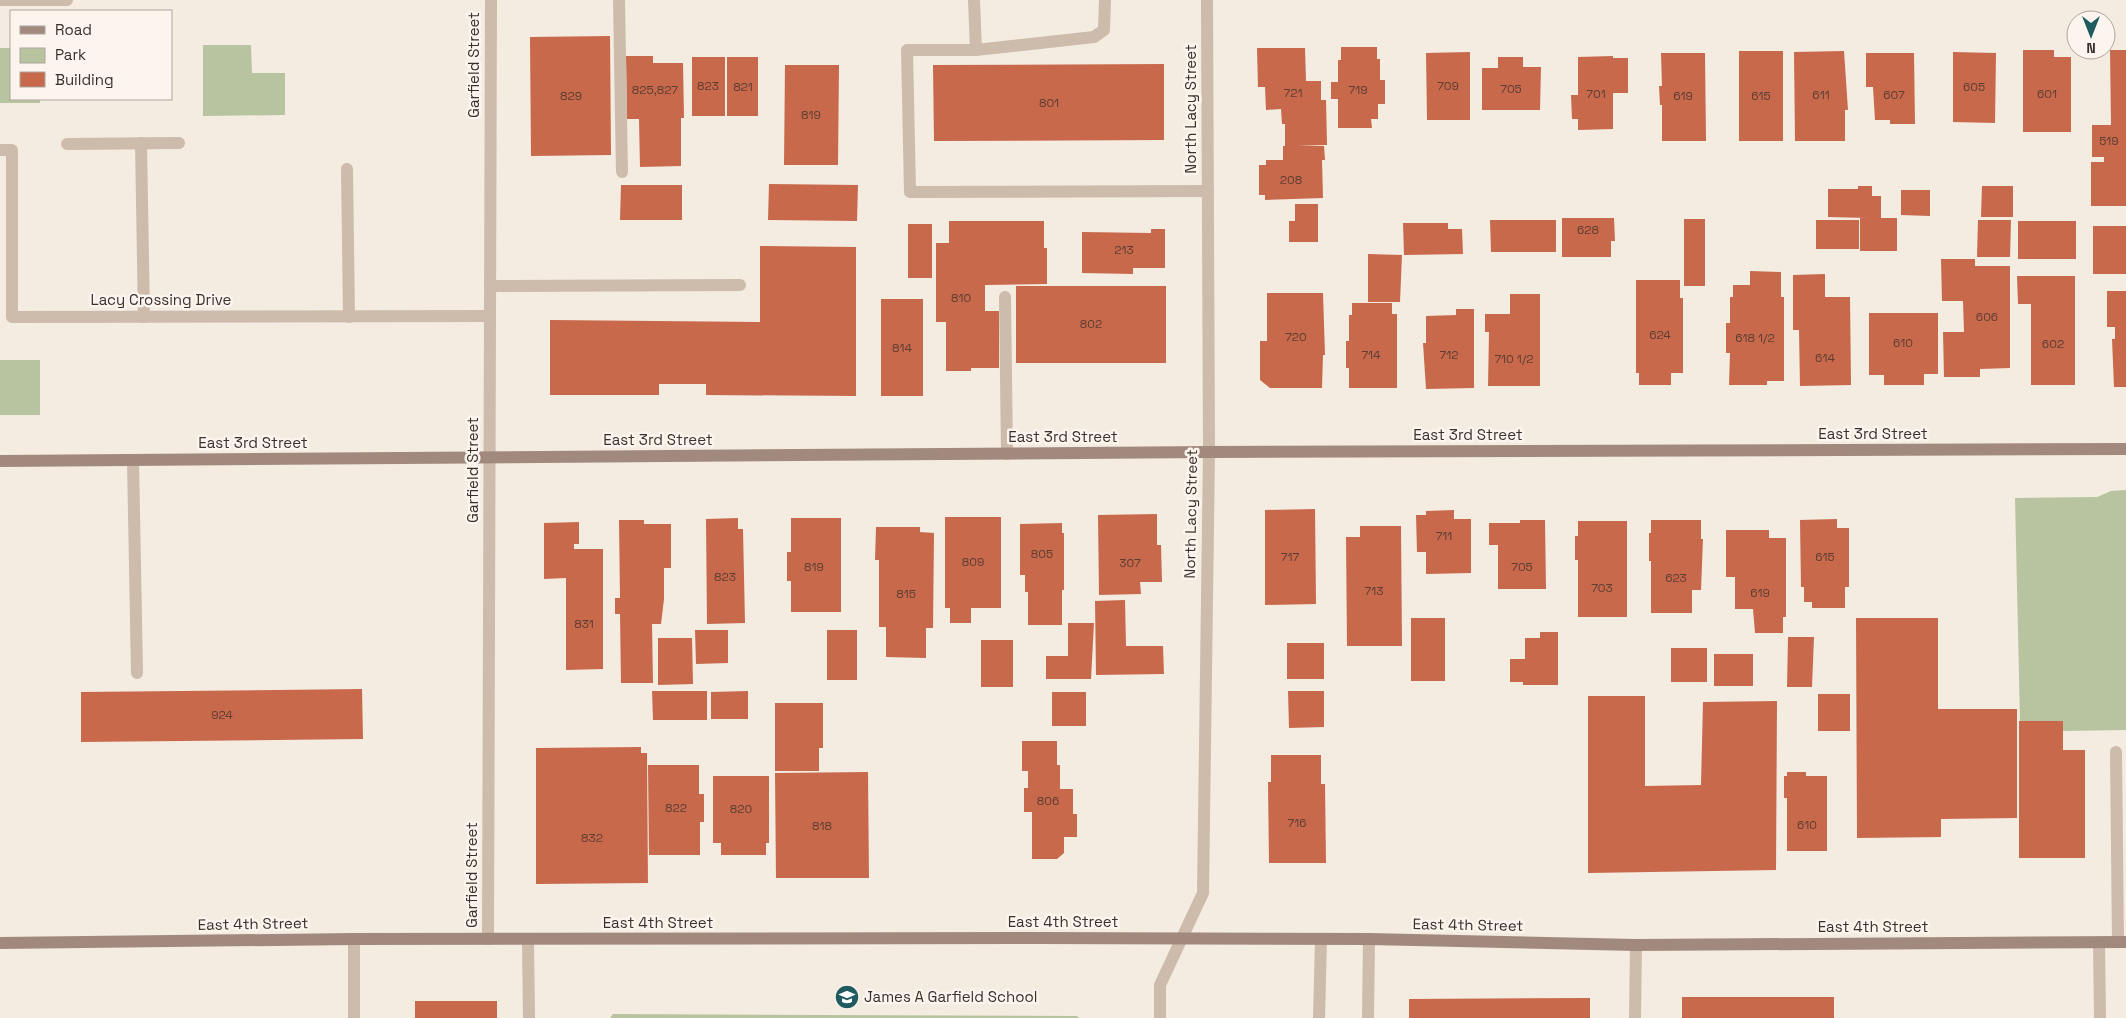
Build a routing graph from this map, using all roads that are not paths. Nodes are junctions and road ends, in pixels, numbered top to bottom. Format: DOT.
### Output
graph roads {
  1 [pos="0,0"];
  2 [pos="66,0"];
  3 [pos="491,0"];
  4 [pos="618,0"];
  5 [pos="974,0"];
  6 [pos="1106,0"];
  7 [pos="1207,0"];
  8 [pos="976,50"];
  9 [pos="141,143"];
  10 [pos="179,143"];
  11 [pos="67,144"];
  12 [pos="0,150"];
  13 [pos="347,168"];
  14 [pos="622,172"];
  15 [pos="1208,191"];
  16 [pos="740,285"];
  17 [pos="490,286"];
  18 [pos="1005,297"];
  19 [pos="490,316"];
  20 [pos="144,317"];
  21 [pos="349,317"];
  22 [pos="2126,449"];
  23 [pos="1208,452"];
  24 [pos="1007,454"];
  25 [pos="489,457"];
  26 [pos="133,460"];
  27 [pos="0,461"];
  28 [pos="137,672"];
  29 [pos="2116,752"];
  30 [pos="1184,938"];
  31 [pos="354,939"];
  32 [pos="488,939"];
  33 [pos="1321,939"];
  34 [pos="1369,939"];
  35 [pos="528,940"];
  36 [pos="2099,942"];
  37 [pos="2122,942"];
  38 [pos="0,944"];
  39 [pos="1636,945"];
  40 [pos="354,1018"];
  41 [pos="529,1018"];
  42 [pos="1160,1018"];
  43 [pos="1319,1018"];
  44 [pos="1368,1018"];
  45 [pos="1636,1018"];
  46 [pos="2100,1018"];
  1 -- 2 [label="street"];
  3 -- 17 [label="street, Garfield Street"];
  4 -- 14 [label="street"];
  5 -- 8 [label="street"];
  6 -- 8 [label="street"];
  7 -- 15 [label="street, North Lacy Street"];
  8 -- 15 [label="street"];
  9 -- 10 [label="street"];
  9 -- 11 [label="street"];
  9 -- 20 [label="street"];
  12 -- 20 [label="street, Lacy Crossing Drive"];
  13 -- 21 [label="street"];
  15 -- 23 [label="street, North Lacy Street"];
  16 -- 17 [label="street"];
  17 -- 19 [label="street, Garfield Street"];
  18 -- 24 [label="street"];
  19 -- 21 [label="street, Lacy Crossing Drive"];
  19 -- 25 [label="street, Garfield Street"];
  20 -- 21 [label="street, Lacy Crossing Drive"];
  22 -- 23 [label="main road, East 3rd Street"];
  23 -- 24 [label="main road, East 3rd Street"];
  23 -- 30 [label="street, North Lacy Street"];
  24 -- 25 [label="main road, East 3rd Street"];
  25 -- 26 [label="main road, East 3rd Street"];
  25 -- 32 [label="street, Garfield Street"];
  26 -- 27 [label="main road, East 3rd Street"];
  26 -- 28 [label="street"];
  29 -- 37 [label="street"];
  30 -- 33 [label="main road, East 4th Street"];
  30 -- 35 [label="main road, East 4th Street"];
  30 -- 42 [label="street, North Lacy Street"];
  31 -- 32 [label="main road, East 4th Street"];
  31 -- 38 [label="main road, East 4th Street"];
  31 -- 40 [label="street"];
  32 -- 35 [label="main road, East 4th Street"];
  33 -- 34 [label="main road, East 4th Street"];
  33 -- 43 [label="street"];
  34 -- 39 [label="main road, East 4th Street"];
  34 -- 44 [label="street"];
  35 -- 41 [label="street"];
  36 -- 37 [label="main road, East 4th Street"];
  36 -- 39 [label="main road, East 4th Street"];
  36 -- 46 [label="street"];
  39 -- 45 [label="street"];
}
